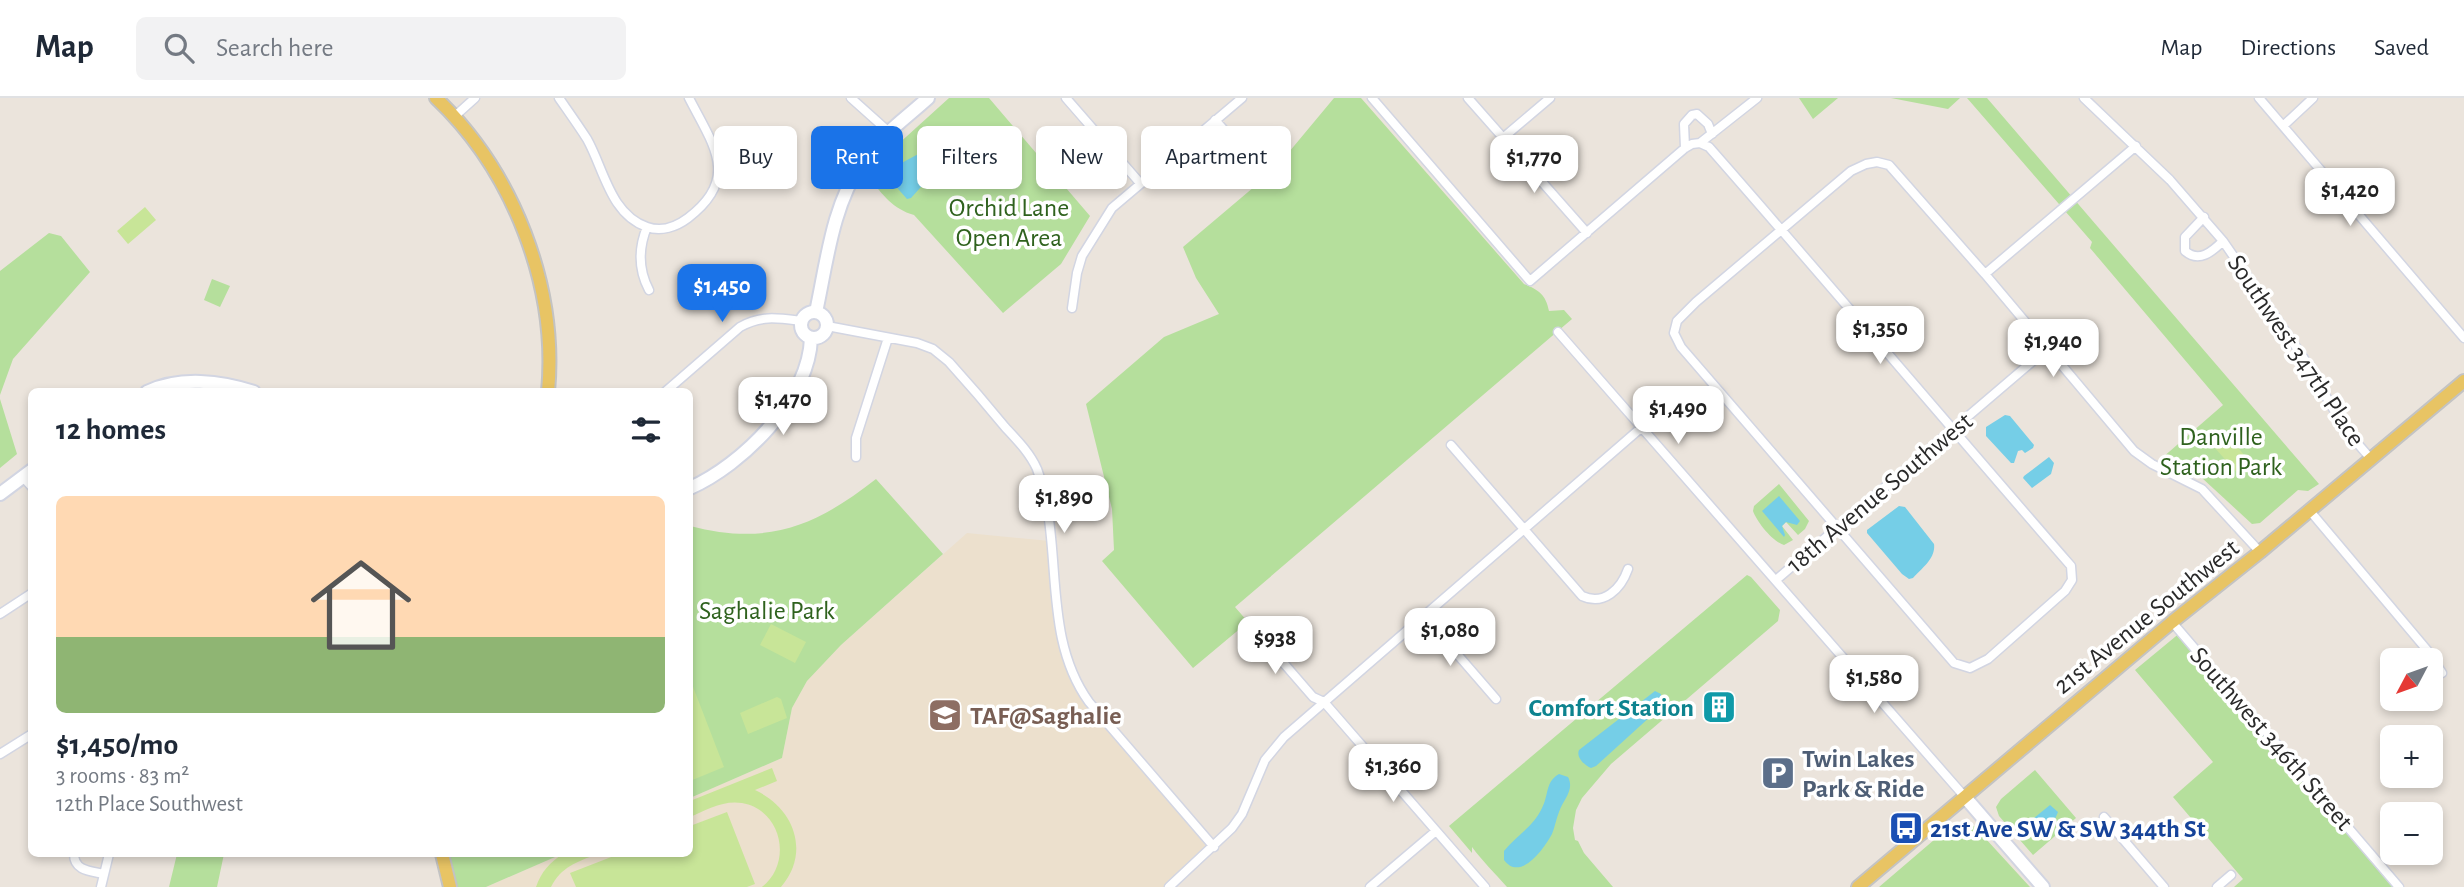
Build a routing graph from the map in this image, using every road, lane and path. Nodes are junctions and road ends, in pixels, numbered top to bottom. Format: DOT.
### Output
graph roads {
  1 [pos="436,98"];
  2 [pos="475,98"];
  3 [pos="559,98"];
  4 [pos="688,98"];
  5 [pos="851,98"];
  6 [pos="928,98"];
  7 [pos="1066,98"];
  8 [pos="1242,98"];
  9 [pos="1372,98"];
  10 [pos="1468,98"];
  11 [pos="1550,98"];
  12 [pos="1757,98"];
  13 [pos="2084,98"];
  14 [pos="2259,98"];
  15 [pos="2313,98"];
  16 [pos="454,116"];
  17 [pos="1215,120"];
  18 [pos="882,126"];
  19 [pos="896,126"];
  20 [pos="1220,126"];
  21 [pos="2283,126"];
  22 [pos="1712,134"];
  23 [pos="1504,137"];
  24 [pos="1700,143"];
  25 [pos="2136,146"];
  26 [pos="1685,148"];
  27 [pos="714,155"];
  28 [pos="1140,183"];
  29 [pos="714,188"];
  30 [pos="847,189"];
  31 [pos="2204,217"];
  32 [pos="647,227"];
  33 [pos="1781,229"];
  34 [pos="1587,233"];
  35 [pos="2223,241"];
  36 [pos="1985,274"];
  37 [pos="649,290"];
  38 [pos="1072,308"];
  39 [pos="816,312"];
  40 [pos="801,321"];
  41 [pos="827,326"];
  42 [pos="1558,332"];
  43 [pos="811,338"];
  44 [pos="888,338"];
  45 [pos="2464,338"];
  46 [pos="2047,349"];
  47 [pos="2464,381"];
  48 [pos="160,388"];
  49 [pos="235,388"];
  50 [pos="548,388"];
  51 [pos="670,388"];
  52 [pos="1642,427"];
  53 [pos="1953,429"];
  54 [pos="1451,445"];
  55 [pos="856,457"];
  56 [pos="2371,459"];
  57 [pos="28,479"];
  58 [pos="693,486"];
  59 [pos="0,494"];
  60 [pos="2309,511"];
  61 [pos="1838,527"];
  62 [pos="1524,530"];
  63 [pos="2260,552"];
  64 [pos="1628,569"];
  65 [pos="1776,580"];
  66 [pos="28,596"];
  67 [pos="0,614"];
  68 [pos="1425,617"];
  69 [pos="1248,622"];
  70 [pos="2172,622"];
  71 [pos="2425,648"];
  72 [pos="1496,699"];
  73 [pos="1324,702"];
  74 [pos="28,736"];
  75 [pos="0,754"];
  76 [pos="1964,796"];
  77 [pos="2104,817"];
  78 [pos="1436,831"];
  79 [pos="1214,847"];
  80 [pos="74,857"];
  81 [pos="108,857"];
  82 [pos="443,857"];
  83 [pos="104,874"];
  84 [pos="2231,875"];
  85 [pos="101,887"];
  86 [pos="450,887"];
  87 [pos="1169,887"];
  88 [pos="1370,887"];
  89 [pos="1485,887"];
  90 [pos="1858,887"];
  91 [pos="2043,887"];
  92 [pos="2164,887"];
  93 [pos="2217,887"];
  94 [pos="2399,887"];
  1 -- 16 [label="main road"];
  2 -- 16 [label="street"];
  3 -- 32 [label="street"];
  4 -- 27 [label="street"];
  5 -- 18 [label="street"];
  6 -- 19 [label="street"];
  7 -- 28 [label="street"];
  8 -- 17 [label="street"];
  9 -- 34 [label="street"];
  10 -- 23 [label="street"];
  11 -- 23 [label="street"];
  12 -- 22 [label="street"];
  13 -- 25 [label="street, Southwest 347th Place"];
  14 -- 21 [label="street"];
  15 -- 21 [label="street"];
  16 -- 50 [label="main road"];
  17 -- 20 [label="street"];
  17 -- 28 [label="street"];
  21 -- 45 [label="street"];
  22 -- 24 [label="street"];
  22 -- 26 [label="street"];
  23 -- 34 [label="street"];
  24 -- 26 [label="street"];
  24 -- 33 [label="street"];
  25 -- 31 [label="street, Southwest 347th Place"];
  25 -- 36 [label="street"];
  26 -- 34 [label="street"];
  28 -- 38 [label="street"];
  29 -- 32 [label="street"];
  30 -- 39 [label="street"];
  31 -- 35 [label="street, Southwest 347th Place"];
  31 -- 35 [label="street, Southwest 347th Place"];
  32 -- 37 [label="street"];
  33 -- 36 [label="street"];
  33 -- 53 [label="street"];
  33 -- 61 [label="street"];
  35 -- 56 [label="street, Southwest 347th Place"];
  36 -- 46 [label="street"];
  39 -- 40 [label="street"];
  39 -- 41 [label="street"];
  40 -- 43 [label="street"];
  40 -- 51 [label="street"];
  41 -- 43 [label="street"];
  41 -- 44 [label="street"];
  42 -- 52 [label="street"];
  43 -- 58 [label="street"];
  44 -- 55 [label="street"];
  44 -- 79 [label="street"];
  46 -- 53 [label="street, 18th Avenue Southwest"];
  46 -- 63 [label="street"];
  47 -- 56 [label="main road, 21st Avenue Southwest"];
  48 -- 49 [label="street"];
  52 -- 62 [label="street"];
  52 -- 65 [label="street"];
  53 -- 61 [label="street, 18th Avenue Southwest"];
  53 -- 61 [label="street"];
  54 -- 62 [label="street"];
  56 -- 60 [label="main road, 21st Avenue Southwest"];
  57 -- 59 [label="street"];
  60 -- 63 [label="main road, 21st Avenue Southwest"];
  60 -- 71 [label="street"];
  61 -- 65 [label="street, 18th Avenue Southwest"];
  62 -- 64 [label="street"];
  62 -- 68 [label="street"];
  63 -- 70 [label="main road, 21st Avenue Southwest"];
  65 -- 76 [label="street"];
  66 -- 67 [label="street"];
  68 -- 72 [label="street"];
  68 -- 73 [label="street"];
  69 -- 73 [label="street"];
  70 -- 76 [label="main road, 21st Avenue Southwest"];
  70 -- 94 [label="street, Southwest 346th Street"];
  73 -- 78 [label="street"];
  73 -- 79 [label="street"];
  74 -- 75 [label="street"];
  76 -- 90 [label="main road, 21st Avenue Southwest"];
  76 -- 91 [label="street"];
  77 -- 92 [label="street"];
  78 -- 88 [label="street"];
  78 -- 89 [label="street"];
  79 -- 87 [label="street"];
  80 -- 83 [label="street"];
  81 -- 83 [label="street"];
  82 -- 86 [label="main road"];
  83 -- 85 [label="street"];
  84 -- 93 [label="street"];
}
